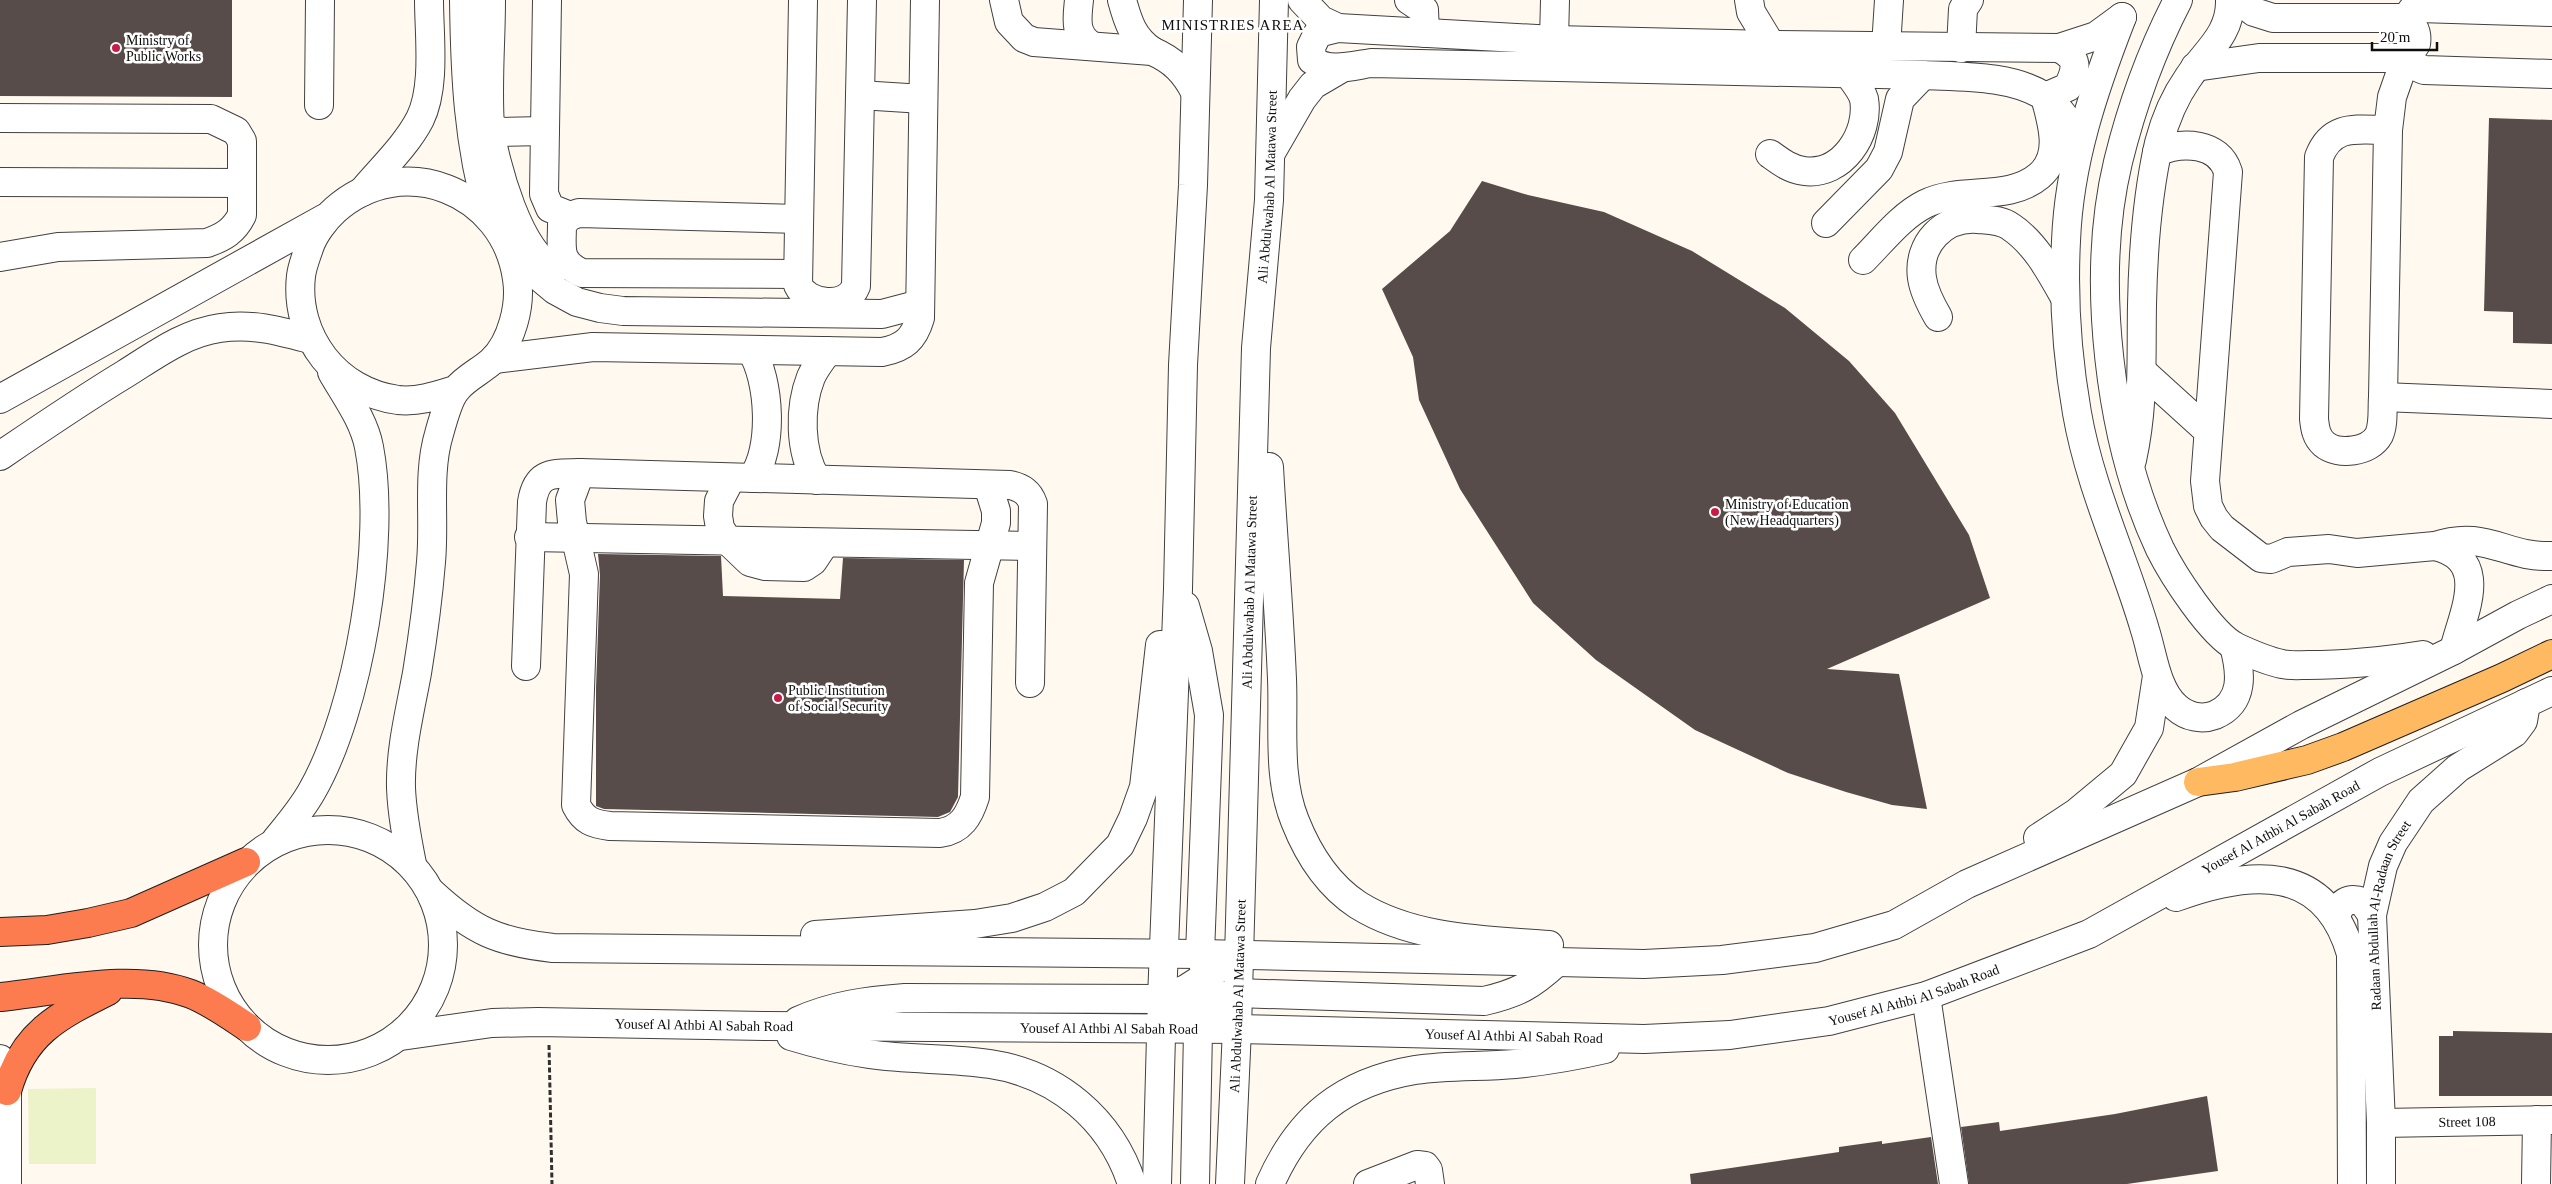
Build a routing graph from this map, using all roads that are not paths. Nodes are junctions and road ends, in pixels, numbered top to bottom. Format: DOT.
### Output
graph roads {
  1 [pos="320,0"];
  2 [pos="428,0"];
  3 [pos="464,0"];
  4 [pos="491,0"];
  5 [pos="546,0"];
  6 [pos="803,0"];
  7 [pos="862,0"];
  8 [pos="925,0"];
  9 [pos="1004,0"];
  10 [pos="1079,0"];
  11 [pos="1122,0"];
  12 [pos="1198,0"];
  13 [pos="1274,0"];
  14 [pos="1302,0"];
  15 [pos="1410,0"];
  16 [pos="1555,0"];
  17 [pos="1748,0"];
  18 [pos="1888,0"];
  19 [pos="1969,0"];
  20 [pos="2178,0"];
  21 [pos="2230,0"];
  22 [pos="2238,0"];
  23 [pos="2127,8"];
  24 [pos="2318,9"];
  25 [pos="2368,9"];
  26 [pos="2552,12"];
  27 [pos="2404,20"];
  28 [pos="1338,28"];
  29 [pos="1425,32"];
  30 [pos="1554,40"];
  31 [pos="1771,45"];
  32 [pos="1092,46"];
  33 [pos="1886,47"];
  34 [pos="1961,48"];
  35 [pos="2058,48"];
  36 [pos="1152,51"];
  37 [pos="2406,56"];
  38 [pos="2309,58"];
  39 [pos="2363,59"];
  40 [pos="2195,67"];
  41 [pos="1342,68"];
  42 [pos="1848,73"];
  43 [pos="1923,74"];
  44 [pos="2552,74"];
  45 [pos="1195,92"];
  46 [pos="860,95"];
  47 [pos="2045,97"];
  48 [pos="923,99"];
  49 [pos="319,105"];
  50 [pos="2133,106"];
  51 [pos="0,118"];
  52 [pos="2389,121"];
  53 [pos="490,127"];
  54 [pos="545,130"];
  55 [pos="2080,140"];
  56 [pos="2158,149"];
  57 [pos="1770,154"];
  58 [pos="1270,155"];
  59 [pos="0,182"];
  60 [pos="242,184"];
  61 [pos="362,192"];
  62 [pos="329,216"];
  63 [pos="489,216"];
  64 [pos="570,216"];
  65 [pos="799,219"];
  66 [pos="1826,223"];
  67 [pos="512,254"];
  68 [pos="0,257"];
  69 [pos="1862,260"];
  70 [pos="569,267"];
  71 [pos="798,274"];
  72 [pos="2064,296"];
  73 [pos="920,304"];
  74 [pos="1938,317"];
  75 [pos="310,339"];
  76 [pos="1256,348"];
  77 [pos="751,350"];
  78 [pos="828,351"];
  79 [pos="494,359"];
  80 [pos="326,362"];
  81 [pos="1183,365"];
  82 [pos="2143,372"];
  83 [pos="455,390"];
  84 [pos="2383,397"];
  85 [pos="0,399"];
  86 [pos="2552,404"];
  87 [pos="2208,431"];
  88 [pos="0,456"];
  89 [pos="2131,466"];
  90 [pos="580,473"];
  91 [pos="741,478"];
  92 [pos="817,480"];
  93 [pos="988,485"];
  94 [pos="529,537"];
  95 [pos="576,538"];
  96 [pos="728,541"];
  97 [pos="990,546"];
  98 [pos="1032,546"];
  99 [pos="2434,546"];
  100 [pos="2552,556"];
  101 [pos="1178,588"];
  102 [pos="2552,599"];
  103 [pos="2234,646"];
  104 [pos="2453,650"];
  105 [pos="2552,654"];
  106 [pos="526,666"];
  107 [pos="2157,676"];
  108 [pos="1030,683"];
  109 [pos="2552,691"];
  110 [pos="2526,703"];
  111 [pos="2198,782"];
  112 [pos="276,840"];
  113 [pos="246,862"];
  114 [pos="412,864"];
  115 [pos="1967,884"];
  116 [pos="432,893"];
  117 [pos="2372,915"];
  118 [pos="2336,918"];
  119 [pos="0,932"];
  120 [pos="2089,934"];
  121 [pos="674,949"];
  122 [pos="1164,954"];
  123 [pos="1239,955"];
  124 [pos="1557,962"];
  125 [pos="1644,964"];
  126 [pos="126,983"];
  127 [pos="1200,993"];
  128 [pos="1926,996"];
  129 [pos="0,998"];
  130 [pos="776,1026"];
  131 [pos="247,1027"];
  132 [pos="1162,1029"];
  133 [pos="1237,1029"];
  134 [pos="401,1036"];
  135 [pos="1644,1039"];
  136 [pos="0,1059"];
  137 [pos="7,1091"];
  138 [pos="2544,1120"];
  139 [pos="2381,1123"];
  140 [pos="7,1184"];
  141 [pos="1132,1184"];
  142 [pos="1157,1184"];
  143 [pos="1195,1184"];
  144 [pos="1230,1184"];
  145 [pos="1270,1184"];
  146 [pos="1368,1184"];
  147 [pos="1430,1184"];
  148 [pos="1954,1184"];
  149 [pos="2352,1184"];
  150 [pos="2381,1184"];
  151 [pos="2536,1184"];
  1 -- 49 [label="street"];
  2 -- 61 [label="street"];
  3 -- 63 [label="street"];
  4 -- 53 [label="street"];
  5 -- 54 [label="street"];
  6 -- 65 [label="street"];
  7 -- 46 [label="street"];
  8 -- 48 [label="street"];
  9 -- 32 [label="street"];
  10 -- 32 [label="street"];
  11 -- 36 [label="street"];
  12 -- 45 [label="street, Ali Abdulwahab Al Matawa Street"];
  13 -- 58 [label="street, Ali Abdulwahab Al Matawa Street"];
  14 -- 28 [label="street"];
  15 -- 29 [label="street"];
  16 -- 30 [label="street"];
  17 -- 31 [label="street"];
  18 -- 33 [label="street"];
  19 -- 34 [label="street"];
  20 -- 50 [label="street"];
  21 -- 40 [label="street"];
  22 -- 24 [label="street"];
  23 -- 35 [label="street"];
  23 -- 55 [label="street"];
  24 -- 25 [label="street"];
  24 -- 38 [label="street"];
  25 -- 27 [label="street"];
  26 -- 27 [label="street"];
  27 -- 37 [label="street"];
  28 -- 29 [label="street"];
  28 -- 41 [label="street"];
  29 -- 30 [label="street"];
  30 -- 31 [label="street"];
  31 -- 33 [label="street"];
  32 -- 36 [label="street"];
  33 -- 34 [label="street"];
  34 -- 35 [label="street"];
  35 -- 47 [label="street"];
  36 -- 45 [label="street"];
  37 -- 39 [label="street"];
  37 -- 44 [label="street"];
  37 -- 52 [label="street"];
  38 -- 39 [label="street"];
  38 -- 40 [label="street"];
  39 -- 52 [label="street"];
  40 -- 56 [label="street"];
  41 -- 42 [label="street"];
  41 -- 58 [label="street"];
  42 -- 43 [label="street"];
  42 -- 57 [label="street"];
  43 -- 47 [label="street"];
  43 -- 66 [label="street"];
  45 -- 81 [label="street, Ali Abdulwahab Al Matawa Street"];
  46 -- 48 [label="street"];
  46 -- 71 [label="street"];
  47 -- 55 [label="street"];
  47 -- 69 [label="street"];
  48 -- 73 [label="street"];
  50 -- 56 [label="street"];
  50 -- 89 [label="street"];
  51 -- 60 [label="street"];
  52 -- 84 [label="street"];
  52 -- 84 [label="street"];
  53 -- 54 [label="street"];
  53 -- 70 [label="street"];
  54 -- 64 [label="street"];
  55 -- 72 [label="street"];
  56 -- 82 [label="street"];
  56 -- 87 [label="street"];
  58 -- 76 [label="street, Ali Abdulwahab Al Matawa Street"];
  59 -- 60 [label="street"];
  60 -- 68 [label="street"];
  61 -- 62 [label="street"];
  61 -- 63 [label="street"];
  62 -- 75 [label="street"];
  62 -- 85 [label="street"];
  63 -- 67 [label="street"];
  64 -- 65 [label="street"];
  64 -- 70 [label="street"];
  65 -- 71 [label="street"];
  67 -- 73 [label="street"];
  67 -- 79 [label="street"];
  70 -- 71 [label="street"];
  72 -- 74 [label="street"];
  72 -- 107 [label="street"];
  73 -- 78 [label="street"];
  75 -- 80 [label="street"];
  75 -- 88 [label="street"];
  76 -- 123 [label="street, Ali Abdulwahab Al Matawa Street"];
  76 -- 125 [label="street"];
  77 -- 78 [label="street"];
  77 -- 79 [label="street"];
  77 -- 91 [label="street"];
  78 -- 92 [label="street"];
  79 -- 83 [label="street"];
  80 -- 83 [label="street"];
  80 -- 112 [label="street"];
  81 -- 101 [label="street, Ali Abdulwahab Al Matawa Street"];
  81 -- 121 [label="street"];
  82 -- 87 [label="street"];
  82 -- 89 [label="street"];
  83 -- 114 [label="street"];
  84 -- 86 [label="street"];
  87 -- 99 [label="street"];
  89 -- 103 [label="street"];
  90 -- 91 [label="street"];
  90 -- 94 [label="street"];
  90 -- 95 [label="street"];
  91 -- 92 [label="street"];
  91 -- 96 [label="street"];
  92 -- 93 [label="street"];
  93 -- 97 [label="street"];
  93 -- 98 [label="street"];
  94 -- 95 [label="street"];
  94 -- 106 [label="street"];
  95 -- 96 [label="street"];
  95 -- 97 [label="street"];
  96 -- 97 [label="street"];
  97 -- 98 [label="street"];
  98 -- 108 [label="street"];
  99 -- 100 [label="street"];
  99 -- 104 [label="street"];
  101 -- 122 [label="street, Ali Abdulwahab Al Matawa Street"];
  101 -- 127 [label="street"];
  102 -- 104 [label="street, Yousef Al Athbi Al Sabah Road"];
  103 -- 104 [label="street"];
  103 -- 107 [label="street"];
  104 -- 111 [label="street, Yousef Al Athbi Al Sabah Road"];
  105 -- 111 [label="main road"];
  107 -- 115 [label="street"];
  109 -- 110 [label="street, Yousef Al Athbi Al Sabah Road"];
  110 -- 117 [label="street, Radaan Abdullah Al-Radaan Street"];
  110 -- 120 [label="street, Yousef Al Athbi Al Sabah Road"];
  111 -- 115 [label="street, Yousef Al Athbi Al Sabah Road"];
  112 -- 113 [label="street"];
  112 -- 114 [label="street"];
  113 -- 119 [label="highway"];
  113 -- 131 [label="street"];
  114 -- 116 [label="street"];
  115 -- 125 [label="street, Yousef Al Athbi Al Sabah Road"];
  116 -- 121 [label="street, Yousef Al Athbi Al Sabah Road"];
  116 -- 134 [label="street"];
  117 -- 118 [label="street"];
  117 -- 139 [label="street, Radaan Abdullah Al-Radaan Street"];
  118 -- 120 [label="street, Radaan Abdullah Al-Radaan Street"];
  118 -- 149 [label="street, Radaan Abdullah Al-Radaan Street"];
  120 -- 128 [label="street, Yousef Al Athbi Al Sabah Road"];
  121 -- 122 [label="street, Yousef Al Athbi Al Sabah Road"];
  122 -- 127 [label="street, Yousef Al Athbi Al Sabah Road"];
  122 -- 127 [label="street, Ali Abdulwahab Al Matawa Street"];
  123 -- 124 [label="street, Yousef Al Athbi Al Sabah Road"];
  123 -- 127 [label="street, Yousef Al Athbi Al Sabah Road"];
  123 -- 127 [label="street, Ali Abdulwahab Al Matawa Street"];
  124 -- 125 [label="street, Yousef Al Athbi Al Sabah Road"];
  124 -- 127 [label="street"];
  126 -- 129 [label="highway"];
  126 -- 131 [label="highway"];
  126 -- 137 [label="highway"];
  127 -- 130 [label="street"];
  127 -- 132 [label="street, Ali Abdulwahab Al Matawa Street"];
  127 -- 132 [label="street, Yousef Al Athbi Al Sabah Road"];
  127 -- 133 [label="street, Ali Abdulwahab Al Matawa Street"];
  127 -- 133 [label="street, Yousef Al Athbi Al Sabah Road"];
  127 -- 143 [label="street"];
  128 -- 135 [label="street, Yousef Al Athbi Al Sabah Road"];
  128 -- 148 [label="street"];
  130 -- 132 [label="street, Yousef Al Athbi Al Sabah Road"];
  130 -- 134 [label="street, Yousef Al Athbi Al Sabah Road"];
  130 -- 141 [label="street"];
  131 -- 134 [label="street"];
  132 -- 142 [label="street, Ali Abdulwahab Al Matawa Street"];
  133 -- 135 [label="street, Yousef Al Athbi Al Sabah Road"];
  133 -- 144 [label="street, Ali Abdulwahab Al Matawa Street"];
  135 -- 145 [label="street"];
  136 -- 137 [label="street"];
  137 -- 140 [label="street"];
  138 -- 139 [label="street, Street 108"];
  138 -- 151 [label="street"];
  139 -- 150 [label="street, Radaan Abdullah Al-Radaan Street"];
  146 -- 147 [label="street"];
}
